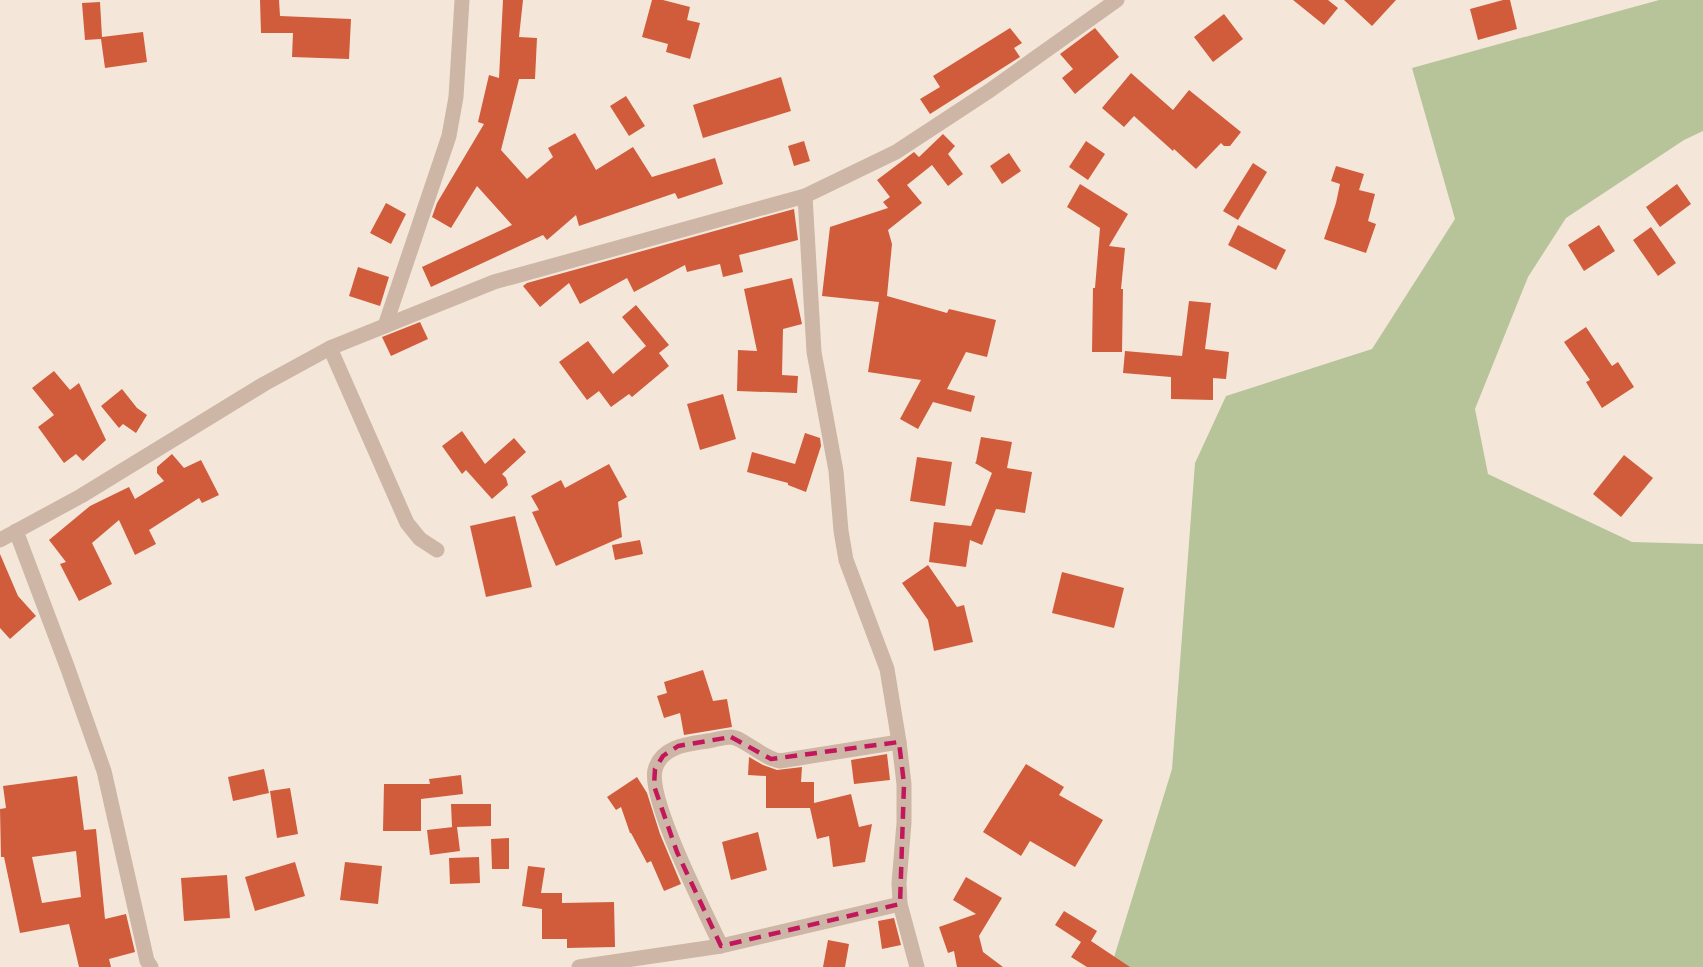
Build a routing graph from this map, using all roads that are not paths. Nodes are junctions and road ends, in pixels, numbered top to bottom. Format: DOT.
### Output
graph roads {
  1 [pos="462,0"];
  2 [pos="1117,0"];
  3 [pos="805,196"];
  4 [pos="385,326"];
  5 [pos="330,348"];
  6 [pos="16,531"];
  7 [pos="0,540"];
  8 [pos="437,550"];
  9 [pos="899,742"];
  10 [pos="900,904"];
  11 [pos="721,946"];
  12 [pos="151,967"];
  13 [pos="579,967"];
  14 [pos="917,967"];
  1 -- 4 [label="street"];
  2 -- 3 [label="street"];
  3 -- 4 [label="street"];
  3 -- 9 [label="street"];
  4 -- 5 [label="street"];
  5 -- 6 [label="street"];
  5 -- 8 [label="street"];
  6 -- 7 [label="street"];
  6 -- 12 [label="street"];
  9 -- 10 [label="street"];
  9 -- 11 [label="street"];
  10 -- 11 [label="street"];
  10 -- 14 [label="street"];
  11 -- 13 [label="street"];
}
